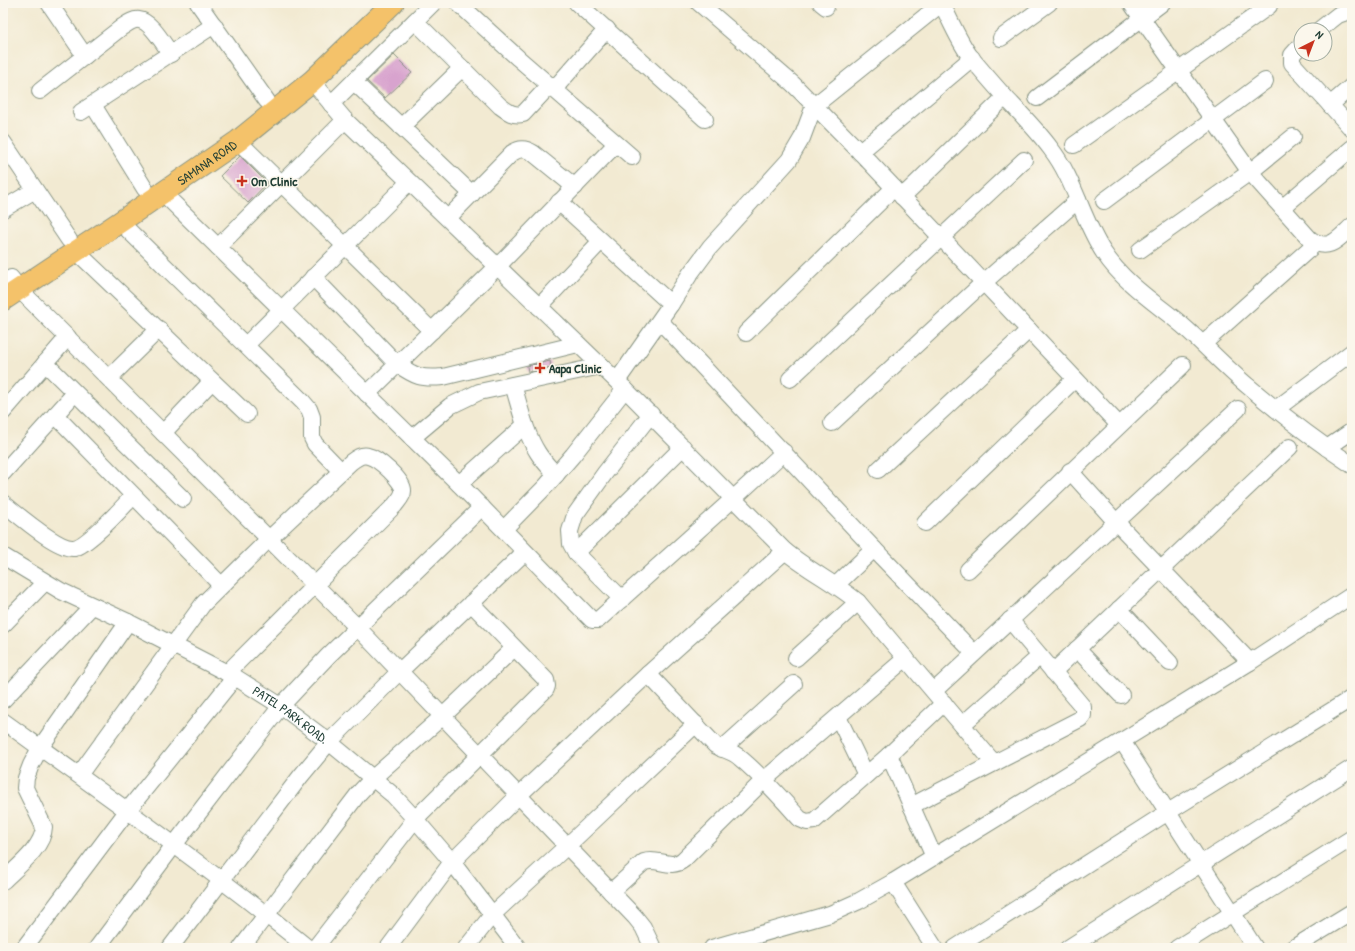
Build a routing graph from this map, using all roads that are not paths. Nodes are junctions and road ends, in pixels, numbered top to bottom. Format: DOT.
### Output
graph roads {
  1 [pos="49,3"];
  2 [pos="198,3"];
  3 [pos="374,3"];
  4 [pos="393,3"];
  5 [pos="433,3"];
  6 [pos="458,3"];
  7 [pos="577,3"];
  8 [pos="699,3"];
  9 [pos="942,3"];
  10 [pos="1049,3"];
  11 [pos="1131,3"];
  12 [pos="1162,3"];
  13 [pos="1269,6"];
  14 [pos="1352,10"];
  15 [pos="1142,18"];
  16 [pos="415,21"];
  17 [pos="1329,22"];
  18 [pos="214,25"];
  19 [pos="607,29"];
  20 [pos="1001,38"];
  21 [pos="1293,53"];
  22 [pos="171,54"];
  23 [pos="85,56"];
  24 [pos="972,58"];
  25 [pos="462,68"];
  26 [pos="1178,70"];
  27 [pos="312,81"];
  28 [pos="1265,81"];
  29 [pos="354,82"];
  30 [pos="1352,86"];
  31 [pos="552,87"];
  32 [pos="40,90"];
  33 [pos="1005,97"];
  34 [pos="1037,98"];
  35 [pos="267,101"];
  36 [pos="331,104"];
  37 [pos="1330,105"];
  38 [pos="814,106"];
  39 [pos="706,119"];
  40 [pos="1213,119"];
  41 [pos="345,120"];
  42 [pos="401,127"];
  43 [pos="1352,129"];
  44 [pos="1293,137"];
  45 [pos="238,141"];
  46 [pos="3,142"];
  47 [pos="616,144"];
  48 [pos="1074,145"];
  49 [pos="1352,149"];
  50 [pos="860,152"];
  51 [pos="632,157"];
  52 [pos="1024,160"];
  53 [pos="1250,172"];
  54 [pos="409,182"];
  55 [pos="282,184"];
  56 [pos="575,187"];
  57 [pos="36,190"];
  58 [pos="154,191"];
  59 [pos="898,193"];
  60 [pos="472,194"];
  61 [pos="1078,200"];
  62 [pos="1104,201"];
  63 [pos="560,202"];
  64 [pos="1282,208"];
  65 [pos="3,209"];
  66 [pos="448,218"];
  67 [pos="120,222"];
  68 [pos="1352,226"];
  69 [pos="941,238"];
  70 [pos="602,241"];
  71 [pos="1316,243"];
  72 [pos="73,245"];
  73 [pos="344,245"];
  74 [pos="218,247"];
  75 [pos="1140,250"];
  76 [pos="497,266"];
  77 [pos="313,277"];
  78 [pos="983,283"];
  79 [pos="9,287"];
  80 [pos="671,304"];
  81 [pos="539,306"];
  82 [pos="281,309"];
  83 [pos="660,321"];
  84 [pos="158,329"];
  85 [pos="432,330"];
  86 [pos="1029,330"];
  87 [pos="746,333"];
  88 [pos="68,337"];
  89 [pos="578,344"];
  90 [pos="1203,344"];
  91 [pos="246,345"];
  92 [pos="1352,352"];
  93 [pos="45,363"];
  94 [pos="397,364"];
  95 [pos="1183,365"];
  96 [pos="601,366"];
  97 [pos="109,378"];
  98 [pos="790,379"];
  99 [pos="1075,379"];
  100 [pos="212,381"];
  101 [pos="513,385"];
  102 [pos="621,385"];
  103 [pos="75,393"];
  104 [pos="367,394"];
  105 [pos="1238,409"];
  106 [pos="1276,409"];
  107 [pos="3,412"];
  108 [pos="247,414"];
  109 [pos="651,414"];
  110 [pos="55,415"];
  111 [pos="832,423"];
  112 [pos="525,425"];
  113 [pos="1119,425"];
  114 [pos="1352,431"];
  115 [pos="163,433"];
  116 [pos="412,438"];
  117 [pos="683,447"];
  118 [pos="1290,447"];
  119 [pos="1327,448"];
  120 [pos="784,452"];
  121 [pos="1352,465"];
  122 [pos="878,470"];
  123 [pos="340,471"];
  124 [pos="1070,471"];
  125 [pos="3,473"];
  126 [pos="556,475"];
  127 [pos="459,484"];
  128 [pos="133,496"];
  129 [pos="183,499"];
  130 [pos="733,499"];
  131 [pos="3,503"];
  132 [pos="482,507"];
  133 [pos="1116,522"];
  134 [pos="924,523"];
  135 [pos="504,529"];
  136 [pos="270,538"];
  137 [pos="874,549"];
  138 [pos="785,551"];
  139 [pos="525,552"];
  140 [pos="576,553"];
  141 [pos="3,556"];
  142 [pos="1162,569"];
  143 [pos="968,570"];
  144 [pos="45,582"];
  145 [pos="315,584"];
  146 [pos="221,585"];
  147 [pos="836,585"];
  148 [pos="1352,595"];
  149 [pos="622,599"];
  150 [pos="858,602"];
  151 [pos="471,603"];
  152 [pos="92,606"];
  153 [pos="1119,609"];
  154 [pos="1010,620"];
  155 [pos="128,622"];
  156 [pos="3,625"];
  157 [pos="357,627"];
  158 [pos="173,645"];
  159 [pos="514,648"];
  160 [pos="1077,649"];
  161 [pos="974,653"];
  162 [pos="1040,656"];
  163 [pos="796,658"];
  164 [pos="906,658"];
  165 [pos="1250,662"];
  166 [pos="1170,663"];
  167 [pos="400,671"];
  168 [pos="1053,672"];
  169 [pos="648,674"];
  170 [pos="231,675"];
  171 [pos="794,684"];
  172 [pos="934,691"];
  173 [pos="1121,695"];
  174 [pos="1352,698"];
  175 [pos="3,700"];
  176 [pos="944,703"];
  177 [pos="281,706"];
  178 [pos="443,716"];
  179 [pos="838,717"];
  180 [pos="3,721"];
  181 [pos="696,724"];
  182 [pos="962,724"];
  183 [pos="1122,741"];
  184 [pos="329,742"];
  185 [pos="40,748"];
  186 [pos="722,749"];
  187 [pos="480,755"];
  188 [pos="889,755"];
  189 [pos="994,764"];
  190 [pos="1352,768"];
  191 [pos="78,775"];
  192 [pos="866,775"];
  193 [pos="373,778"];
  194 [pos="764,780"];
  195 [pos="518,796"];
  196 [pos="910,806"];
  197 [pos="128,810"];
  198 [pos="1168,812"];
  199 [pos="415,819"];
  200 [pos="1352,838"];
  201 [pos="174,845"];
  202 [pos="567,846"];
  203 [pos="934,857"];
  204 [pos="452,862"];
  205 [pos="1201,864"];
  206 [pos="221,880"];
  207 [pos="3,881"];
  208 [pos="893,882"];
  209 [pos="611,892"];
  210 [pos="1352,912"];
  211 [pos="1233,913"];
  212 [pos="266,914"];
  213 [pos="492,915"];
  214 [pos="24,948"];
  215 [pos="97,948"];
  216 [pos="170,948"];
  217 [pos="241,948"];
  218 [pos="308,948"];
  219 [pos="315,948"];
  220 [pos="388,948"];
  221 [pos="466,948"];
  222 [pos="518,948"];
  223 [pos="653,948"];
  224 [pos="712,948"];
  225 [pos="935,948"];
  226 [pos="955,948"];
  227 [pos="1068,948"];
  228 [pos="1177,948"];
  229 [pos="1255,948"];
  230 [pos="1294,948"];
  1 -- 23 [label="street"];
  2 -- 18 [label="street"];
  3 -- 35 [label="main road, SAMANA ROAD"];
  4 -- 27 [label="main road, SAMANA ROAD"];
  5 -- 16 [label="street"];
  6 -- 31 [label="street"];
  7 -- 19 [label="street"];
  8 -- 38 [label="street"];
  9 -- 24 [label="street"];
  9 -- 38 [label="street"];
  10 -- 20 [label="street"];
  11 -- 15 [label="street"];
  12 -- 15 [label="street"];
  13 -- 26 [label="street"];
  14 -- 17 [label="street"];
  15 -- 26 [label="street"];
  15 -- 34 [label="street"];
  16 -- 25 [label="street"];
  16 -- 29 [label="street"];
  18 -- 22 [label="street"];
  18 -- 35 [label="street"];
  19 -- 31 [label="street"];
  19 -- 39 [label="street"];
  21 -- 37 [label="street"];
  22 -- 23 [label="street"];
  22 -- 58 [label="street"];
  23 -- 32 [label="street"];
  24 -- 33 [label="street"];
  24 -- 50 [label="street"];
  25 -- 31 [label="street"];
  25 -- 42 [label="street"];
  26 -- 40 [label="street"];
  26 -- 48 [label="street"];
  27 -- 36 [label="street"];
  27 -- 45 [label="main road, SAMANA ROAD"];
  28 -- 40 [label="street"];
  29 -- 36 [label="street"];
  29 -- 42 [label="street"];
  30 -- 37 [label="street"];
  31 -- 47 [label="street"];
  33 -- 59 [label="street"];
  33 -- 61 [label="street"];
  35 -- 58 [label="main road, SAMANA ROAD"];
  36 -- 41 [label="street"];
  37 -- 43 [label="street"];
  38 -- 50 [label="street"];
  38 -- 80 [label="street"];
  40 -- 53 [label="street"];
  40 -- 62 [label="street"];
  41 -- 54 [label="street"];
  41 -- 55 [label="street"];
  42 -- 60 [label="street"];
  44 -- 53 [label="street"];
  45 -- 55 [label="street"];
  45 -- 58 [label="main road, SAMANA ROAD"];
  46 -- 57 [label="street"];
  47 -- 51 [label="street"];
  47 -- 56 [label="street"];
  49 -- 64 [label="street"];
  50 -- 59 [label="street"];
  52 -- 69 [label="street"];
  53 -- 64 [label="street"];
  53 -- 75 [label="street"];
  54 -- 66 [label="street"];
  54 -- 73 [label="street"];
  55 -- 73 [label="street"];
  55 -- 74 [label="street"];
  56 -- 60 [label="street"];
  56 -- 63 [label="street"];
  57 -- 65 [label="street"];
  57 -- 72 [label="street"];
  58 -- 67 [label="main road, SAMANA ROAD"];
  58 -- 72 [label="main road, SAMANA ROAD"];
  58 -- 74 [label="street"];
  59 -- 69 [label="street"];
  59 -- 87 [label="street"];
  60 -- 66 [label="street"];
  61 -- 78 [label="street"];
  61 -- 90 [label="street"];
  63 -- 70 [label="street"];
  63 -- 76 [label="street"];
  64 -- 71 [label="street"];
  66 -- 76 [label="street"];
  67 -- 72 [label="main road, SAMANA ROAD"];
  67 -- 91 [label="street"];
  68 -- 71 [label="street"];
  69 -- 78 [label="street"];
  69 -- 98 [label="street"];
  70 -- 80 [label="street"];
  70 -- 81 [label="street"];
  71 -- 90 [label="street"];
  72 -- 79 [label="main road, SAMANA ROAD"];
  72 -- 84 [label="street"];
  73 -- 77 [label="street"];
  73 -- 85 [label="street"];
  74 -- 82 [label="street"];
  76 -- 81 [label="street"];
  76 -- 85 [label="street"];
  77 -- 82 [label="street"];
  77 -- 94 [label="street"];
  78 -- 86 [label="street"];
  78 -- 111 [label="street"];
  79 -- 88 [label="street"];
  80 -- 83 [label="street"];
  81 -- 89 [label="street"];
  82 -- 91 [label="street"];
  82 -- 104 [label="street"];
  83 -- 102 [label="street"];
  83 -- 120 [label="street"];
  84 -- 97 [label="street"];
  84 -- 100 [label="street"];
  85 -- 94 [label="street"];
  86 -- 99 [label="street"];
  86 -- 122 [label="street"];
  88 -- 93 [label="street"];
  88 -- 97 [label="street"];
  89 -- 94 [label="street"];
  89 -- 96 [label="street"];
  90 -- 106 [label="street"];
  91 -- 123 [label="street"];
  92 -- 106 [label="street"];
  93 -- 103 [label="street"];
  93 -- 107 [label="street"];
  94 -- 104 [label="street"];
  95 -- 113 [label="street"];
  96 -- 101 [label="street"];
  96 -- 102 [label="street"];
  97 -- 115 [label="street"];
  99 -- 113 [label="street"];
  99 -- 134 [label="street"];
  100 -- 108 [label="street"];
  100 -- 115 [label="street"];
  101 -- 112 [label="street"];
  101 -- 116 [label="street"];
  102 -- 109 [label="street"];
  102 -- 126 [label="street"];
  103 -- 110 [label="street"];
  103 -- 129 [label="street"];
  104 -- 116 [label="street"];
  105 -- 133 [label="street"];
  106 -- 119 [label="street"];
  109 -- 117 [label="street"];
  109 -- 140 [label="street"];
  110 -- 125 [label="street"];
  110 -- 128 [label="street"];
  112 -- 126 [label="street"];
  112 -- 127 [label="street"];
  113 -- 124 [label="street"];
  114 -- 119 [label="street"];
  115 -- 136 [label="street"];
  116 -- 127 [label="street"];
  117 -- 130 [label="street"];
  117 -- 140 [label="street"];
  118 -- 142 [label="street"];
  119 -- 121 [label="street"];
  120 -- 130 [label="street"];
  120 -- 137 [label="street"];
  123 -- 136 [label="street"];
  123 -- 145 [label="street"];
  124 -- 133 [label="street"];
  124 -- 143 [label="street"];
  126 -- 135 [label="street"];
  127 -- 132 [label="street"];
  128 -- 131 [label="street"];
  128 -- 146 [label="street"];
  130 -- 138 [label="street"];
  130 -- 149 [label="street"];
  132 -- 135 [label="street"];
  132 -- 157 [label="street"];
  133 -- 142 [label="street"];
  133 -- 154 [label="street"];
  135 -- 139 [label="street"];
  136 -- 145 [label="street"];
  136 -- 146 [label="street"];
  137 -- 147 [label="street"];
  137 -- 161 [label="street"];
  138 -- 147 [label="street"];
  138 -- 169 [label="street"];
  139 -- 149 [label="street"];
  139 -- 151 [label="street"];
  140 -- 149 [label="street"];
  141 -- 144 [label="street, PATEL PARK ROAD."];
  142 -- 153 [label="street"];
  142 -- 165 [label="street"];
  144 -- 152 [label="street, PATEL PARK ROAD."];
  144 -- 156 [label="street"];
  145 -- 157 [label="street"];
  145 -- 170 [label="street"];
  146 -- 158 [label="street"];
  147 -- 150 [label="street"];
  148 -- 165 [label="street"];
  150 -- 163 [label="street"];
  150 -- 164 [label="street"];
  151 -- 159 [label="street"];
  151 -- 167 [label="street"];
  152 -- 155 [label="street, PATEL PARK ROAD."];
  152 -- 175 [label="street"];
  153 -- 160 [label="street"];
  153 -- 166 [label="street"];
  154 -- 161 [label="street"];
  154 -- 162 [label="street"];
  155 -- 158 [label="street, PATEL PARK ROAD."];
  155 -- 185 [label="street"];
  157 -- 167 [label="street"];
  157 -- 177 [label="street"];
  158 -- 170 [label="street, PATEL PARK ROAD."];
  158 -- 191 [label="street"];
  159 -- 178 [label="street"];
  159 -- 187 [label="street"];
  160 -- 168 [label="street"];
  160 -- 173 [label="street"];
  161 -- 172 [label="street"];
  162 -- 168 [label="street"];
  162 -- 182 [label="street"];
  164 -- 172 [label="street"];
  164 -- 179 [label="street"];
  165 -- 183 [label="street"];
  167 -- 178 [label="street"];
  167 -- 184 [label="street"];
  168 -- 189 [label="street"];
  169 -- 181 [label="street"];
  169 -- 195 [label="street"];
  170 -- 177 [label="street, PATEL PARK ROAD."];
  170 -- 197 [label="street"];
  171 -- 186 [label="street"];
  172 -- 176 [label="street"];
  174 -- 198 [label="street"];
  176 -- 182 [label="street"];
  176 -- 188 [label="street"];
  177 -- 184 [label="street, PATEL PARK ROAD."];
  177 -- 201 [label="street"];
  178 -- 187 [label="street"];
  178 -- 193 [label="street"];
  179 -- 192 [label="street"];
  179 -- 194 [label="street"];
  180 -- 185 [label="street"];
  181 -- 186 [label="street"];
  181 -- 202 [label="street"];
  182 -- 189 [label="street"];
  183 -- 198 [label="street"];
  183 -- 203 [label="street"];
  184 -- 193 [label="street, PATEL PARK ROAD."];
  184 -- 206 [label="street"];
  185 -- 191 [label="street"];
  185 -- 207 [label="street"];
  186 -- 194 [label="street"];
  187 -- 195 [label="street"];
  187 -- 199 [label="street"];
  188 -- 192 [label="street"];
  188 -- 196 [label="street"];
  189 -- 196 [label="street"];
  190 -- 205 [label="street"];
  191 -- 197 [label="street"];
  192 -- 194 [label="street"];
  193 -- 199 [label="street, PATEL PARK ROAD."];
  193 -- 212 [label="street"];
  194 -- 209 [label="street"];
  195 -- 202 [label="street"];
  195 -- 204 [label="street"];
  196 -- 203 [label="street"];
  197 -- 201 [label="street"];
  197 -- 214 [label="street"];
  198 -- 205 [label="street"];
  198 -- 226 [label="street"];
  199 -- 204 [label="street, PATEL PARK ROAD."];
  199 -- 219 [label="street"];
  200 -- 211 [label="street"];
  201 -- 206 [label="street"];
  201 -- 215 [label="street"];
  202 -- 209 [label="street"];
  202 -- 213 [label="street"];
  203 -- 208 [label="street"];
  204 -- 213 [label="street, PATEL PARK ROAD."];
  204 -- 220 [label="street"];
  205 -- 211 [label="street"];
  205 -- 227 [label="street"];
  206 -- 212 [label="street"];
  206 -- 216 [label="street"];
  208 -- 224 [label="street"];
  208 -- 225 [label="street"];
  209 -- 223 [label="street"];
  210 -- 230 [label="street"];
  211 -- 228 [label="street"];
  211 -- 229 [label="street"];
  212 -- 217 [label="street"];
  212 -- 218 [label="street"];
  213 -- 221 [label="street"];
  213 -- 222 [label="street, PATEL PARK ROAD."];
}
